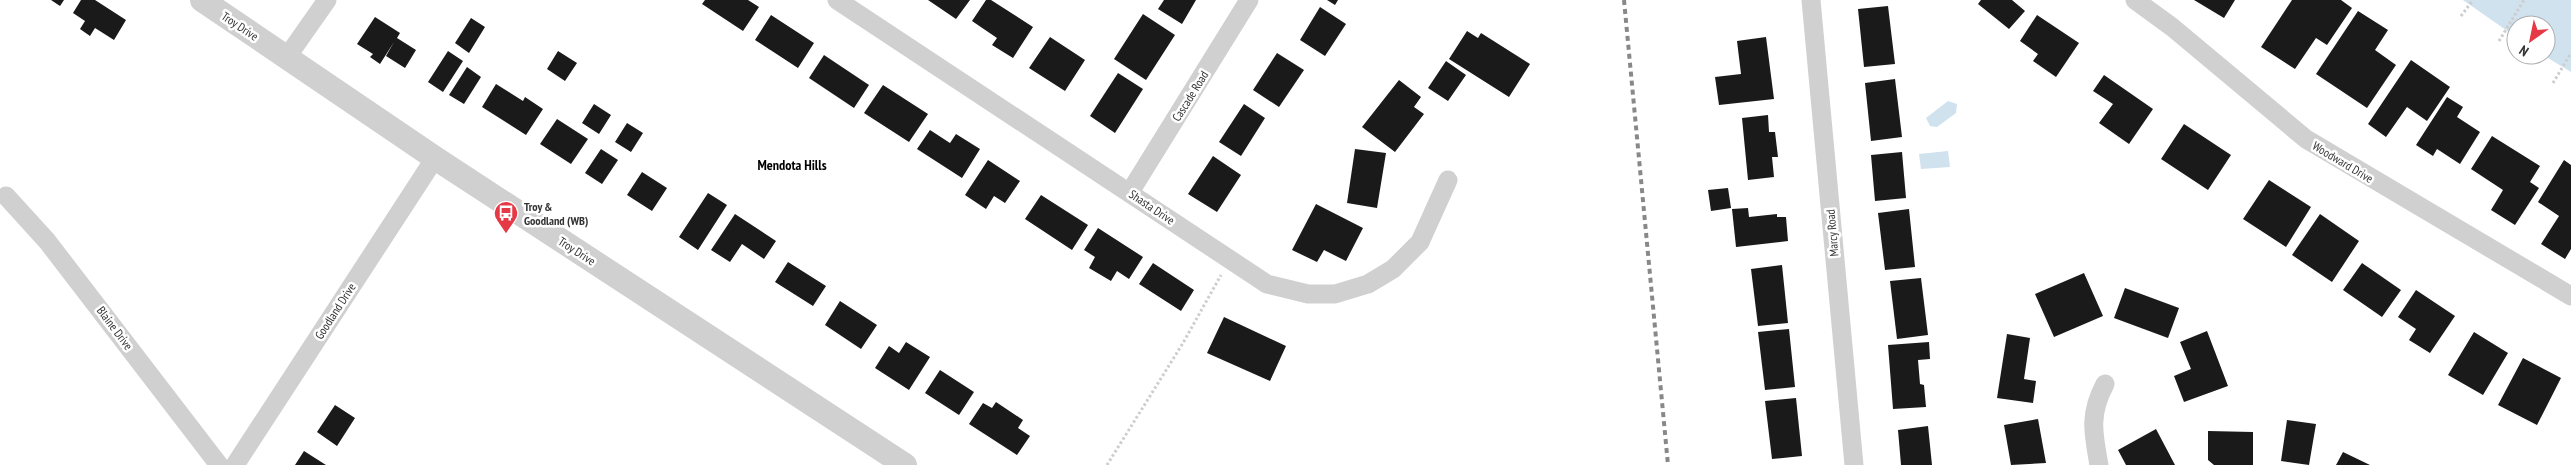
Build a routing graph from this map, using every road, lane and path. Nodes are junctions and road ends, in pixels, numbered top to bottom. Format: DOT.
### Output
graph roads {
  1 [pos="202,0"];
  2 [pos="326,0"];
  3 [pos="837,0"];
  4 [pos="1249,0"];
  5 [pos="1811,0"];
  6 [pos="2135,0"];
  7 [pos="2473,0"];
  8 [pos="2524,0"];
  9 [pos="2461,16"];
  10 [pos="2499,41"];
  11 [pos="2571,53"];
  12 [pos="287,57"];
  13 [pos="2553,83"];
  14 [pos="435,158"];
  15 [pos="1448,180"];
  16 [pos="1130,192"];
  17 [pos="6,196"];
  18 [pos="1229,259"];
  19 [pos="2571,296"];
  20 [pos="2106,384"];
  21 [pos="219,465"];
  22 [pos="235,465"];
  23 [pos="905,465"];
  24 [pos="1107,465"];
  25 [pos="1854,465"];
  26 [pos="2099,465"];
  1 -- 12 [label="street, Troy Drive"];
  2 -- 12 [label="street"];
  3 -- 16 [label="street, Shasta Drive"];
  4 -- 16 [label="street, Cascade Road"];
  5 -- 25 [label="street, Marcy Road"];
  6 -- 19 [label="street, Woodward Drive"];
  7 -- 9 [label="path"];
  8 -- 10 [label="path"];
  11 -- 13 [label="path"];
  12 -- 14 [label="street, Troy Drive"];
  14 -- 22 [label="street, Goodland Drive"];
  14 -- 23 [label="street, Troy Drive"];
  15 -- 18 [label="street, Shasta Drive"];
  16 -- 18 [label="street, Shasta Drive"];
  17 -- 21 [label="street, Blaine Drive"];
  18 -- 24 [label="path"];
  20 -- 26 [label="street"];
}
